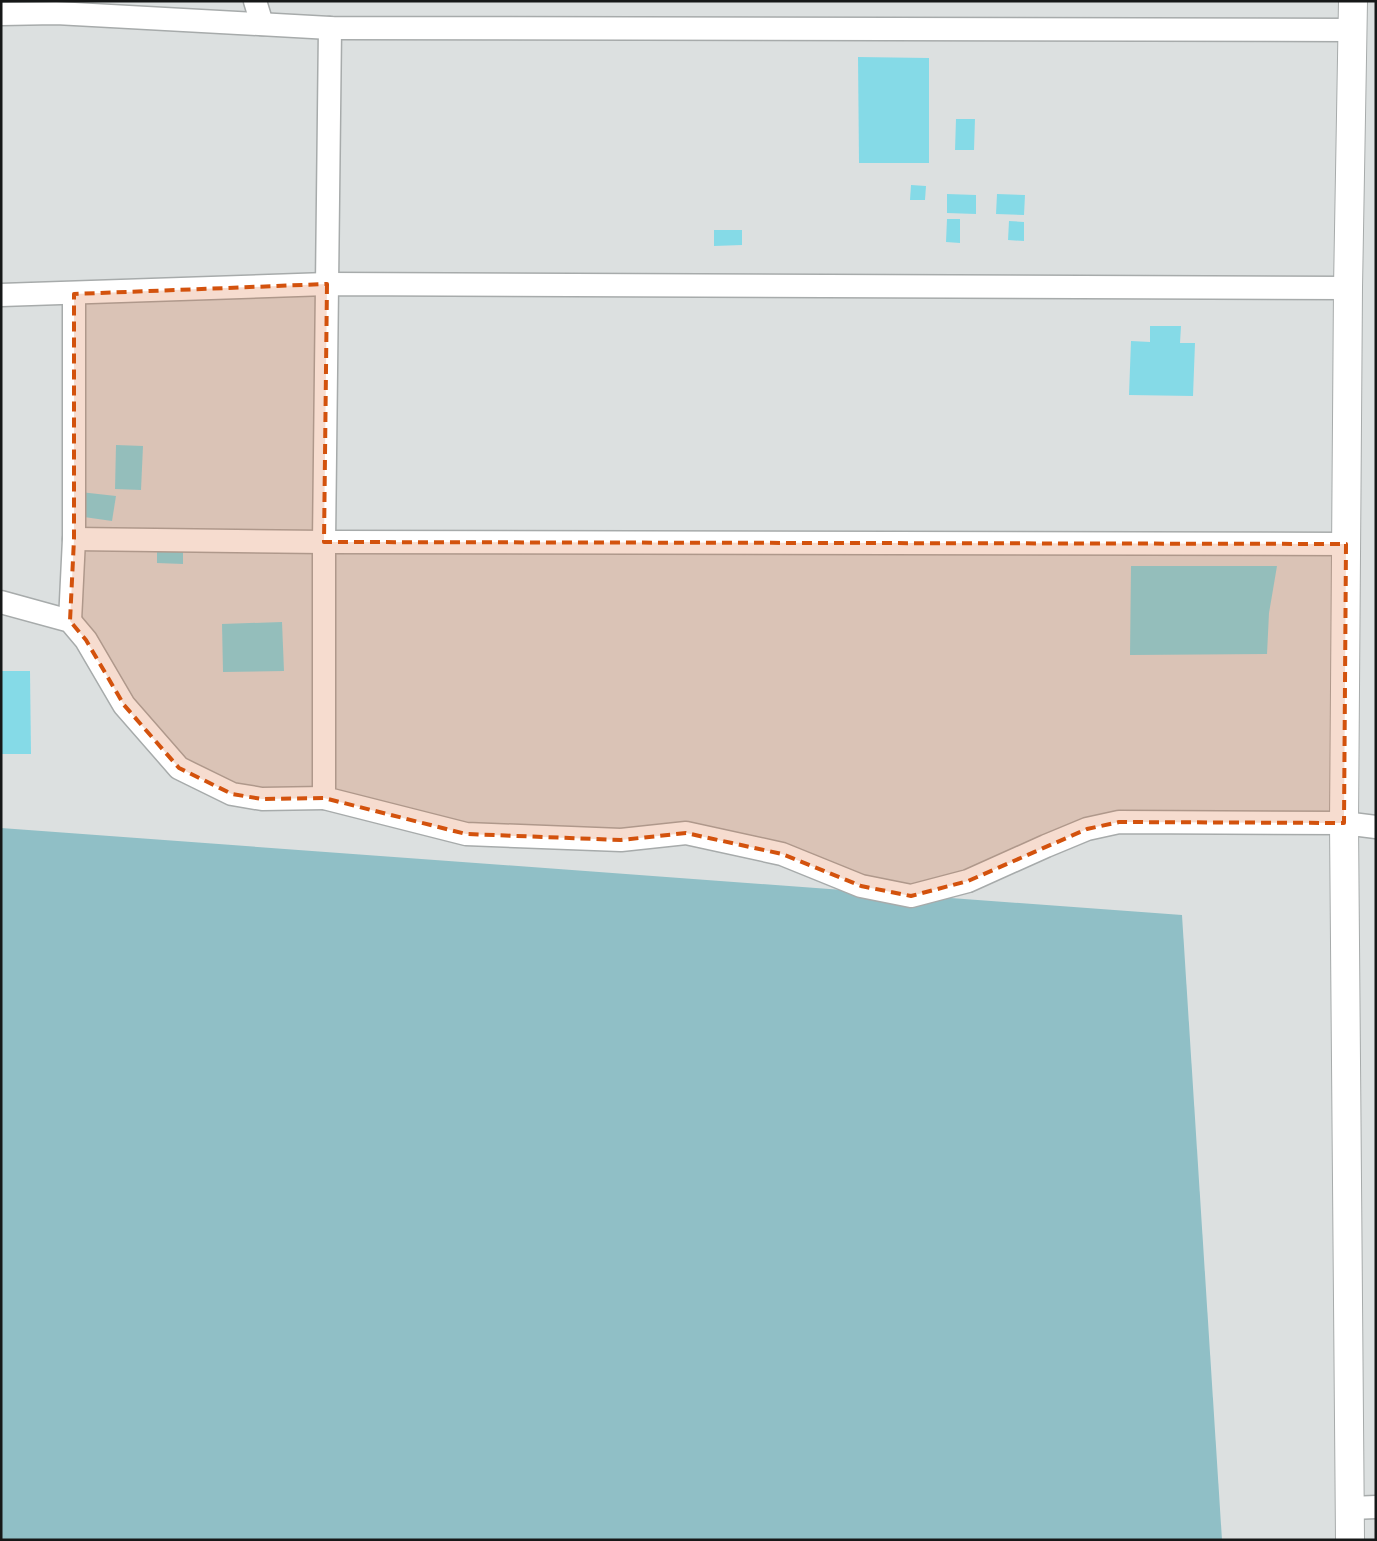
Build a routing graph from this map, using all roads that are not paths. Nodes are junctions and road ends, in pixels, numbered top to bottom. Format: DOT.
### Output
graph roads {
  1 [pos="255,1"];
  2 [pos="1354,1"];
  3 [pos="1,14"];
  4 [pos="262,24"];
  5 [pos="330,28"];
  6 [pos="1353,30"];
  7 [pos="326,284"];
  8 [pos="1348,288"];
  9 [pos="74,294"];
  10 [pos="1,296"];
  11 [pos="74,539"];
  12 [pos="324,542"];
  13 [pos="1346,544"];
  14 [pos="1,602"];
  15 [pos="70,621"];
  16 [pos="324,798"];
  17 [pos="1344,823"];
  18 [pos="1376,827"];
  19 [pos="1363,1508"];
  20 [pos="1350,1540"];
  1 -- 4 [label="street"];
  2 -- 6 [label="street"];
  3 -- 4 [label="street"];
  4 -- 5 [label="street"];
  5 -- 6 [label="street"];
  5 -- 7 [label="street"];
  6 -- 8 [label="street"];
  7 -- 8 [label="street"];
  7 -- 9 [label="street"];
  7 -- 12 [label="street"];
  8 -- 13 [label="street"];
  9 -- 10 [label="street"];
  9 -- 11 [label="street"];
  11 -- 12 [label="street"];
  11 -- 15 [label="street"];
  12 -- 13 [label="street"];
  12 -- 16 [label="street"];
  13 -- 17 [label="street"];
  14 -- 15 [label="street"];
  15 -- 16 [label="street"];
  16 -- 17 [label="street"];
  17 -- 18 [label="street"];
  17 -- 19 [label="street"];
  19 -- 20 [label="street"];
}
